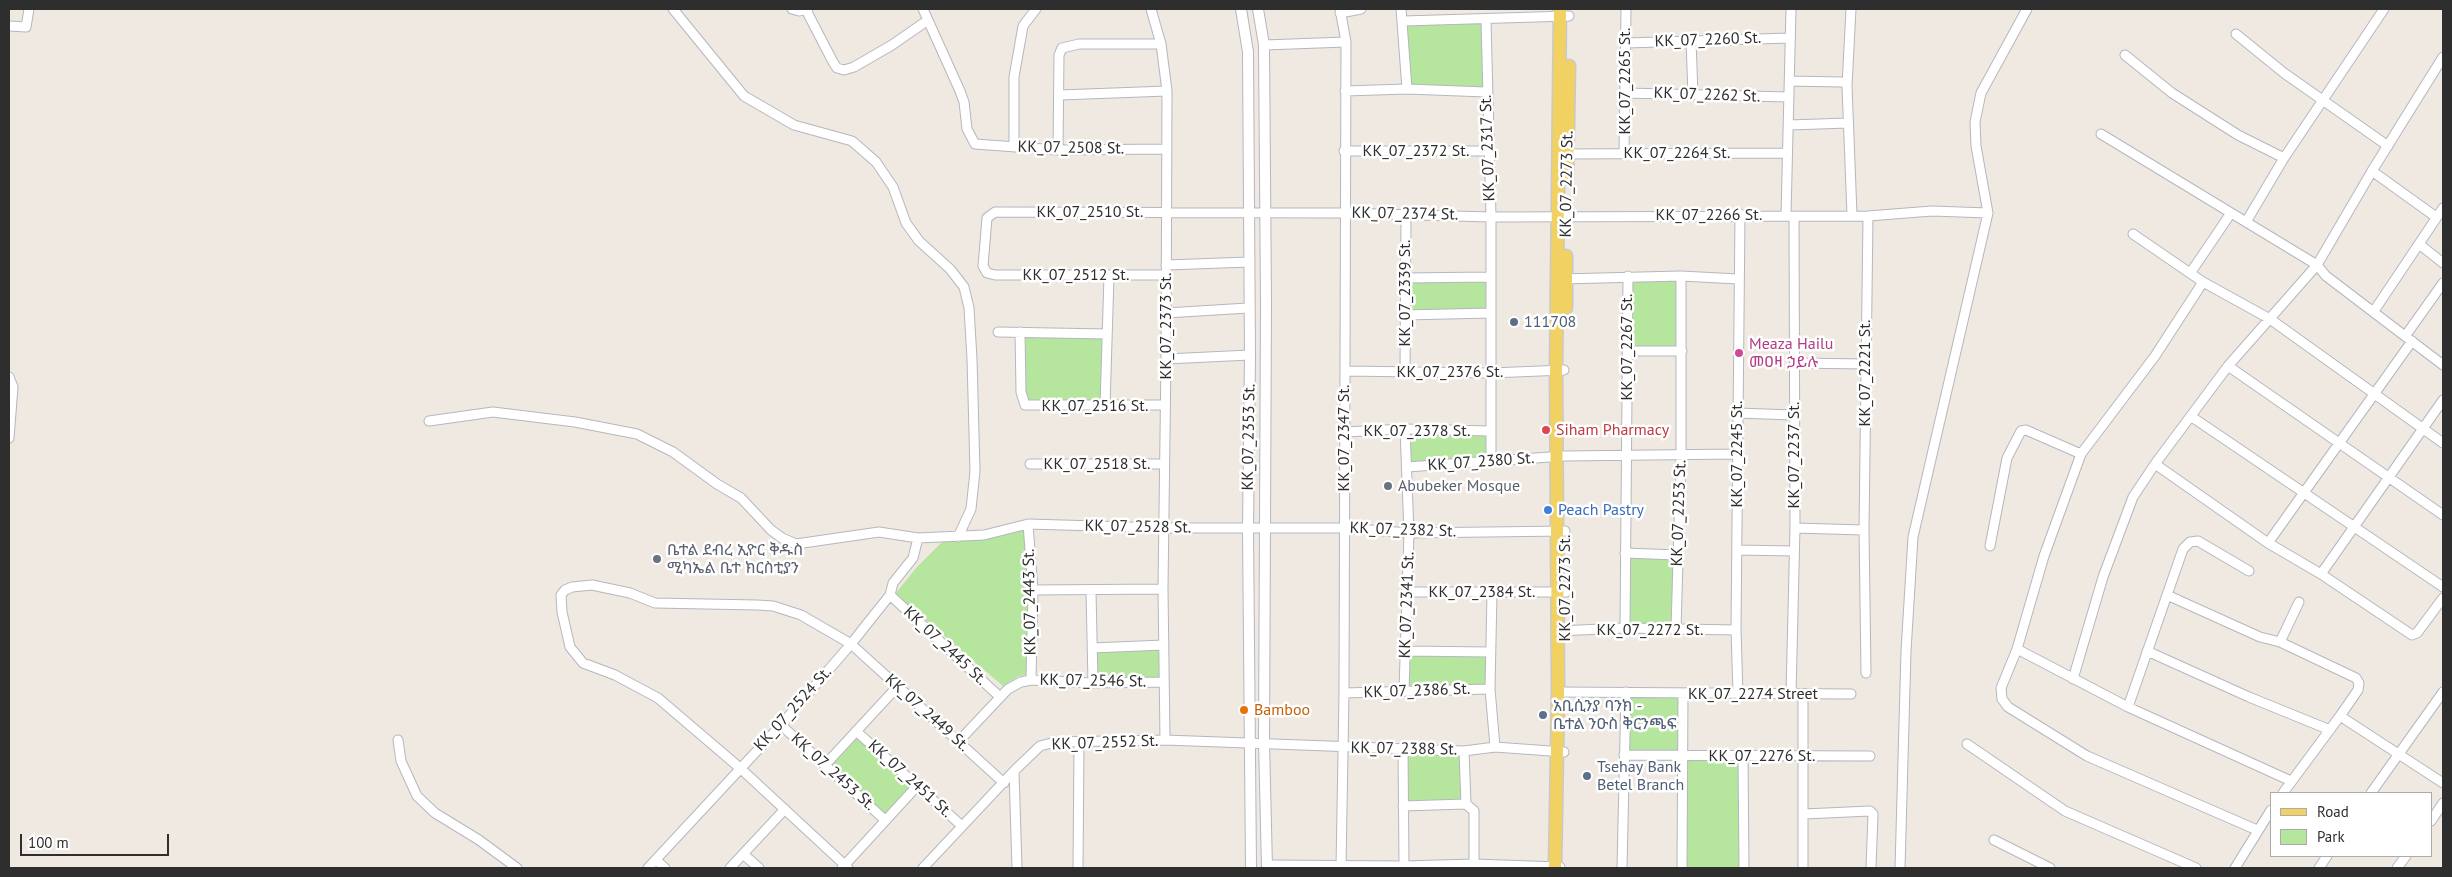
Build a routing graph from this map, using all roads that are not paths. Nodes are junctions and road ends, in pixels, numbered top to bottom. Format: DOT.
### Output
graph roads {
  1 [pos="29,9"];
  2 [pos="673,9"];
  3 [pos="792,9"];
  4 [pos="807,9"];
  5 [pos="1036,9"];
  6 [pos="1151,9"];
  7 [pos="1241,9"];
  8 [pos="1258,9"];
  9 [pos="1362,9"];
  10 [pos="1401,9"];
  11 [pos="1626,9"];
  12 [pos="1791,9"];
  13 [pos="1851,9"];
  14 [pos="2027,9"];
  15 [pos="2384,9"];
  16 [pos="1340,11"];
  17 [pos="926,12"];
  18 [pos="1565,12"];
  19 [pos="1486,18"];
  20 [pos="1403,22"];
  21 [pos="9,26"];
  22 [pos="2236,34"];
  23 [pos="1790,38"];
  24 [pos="1691,40"];
  25 [pos="1346,42"];
  26 [pos="1626,43"];
  27 [pos="1161,44"];
  28 [pos="1264,46"];
  29 [pos="2125,55"];
  30 [pos="2443,57"];
  31 [pos="1790,81"];
  32 [pos="1841,82"];
  33 [pos="1407,90"];
  34 [pos="1167,91"];
  35 [pos="1345,91"];
  36 [pos="1486,92"];
  37 [pos="1626,93"];
  38 [pos="1060,94"];
  39 [pos="1693,95"];
  40 [pos="1789,97"];
  41 [pos="2324,102"];
  42 [pos="1848,123"];
  43 [pos="1789,125"];
  44 [pos="2101,134"];
  45 [pos="2388,146"];
  46 [pos="1014,147"];
  47 [pos="1058,150"];
  48 [pos="1166,150"];
  49 [pos="1344,151"];
  50 [pos="1488,151"];
  51 [pos="1624,153"];
  52 [pos="1787,153"];
  53 [pos="1563,154"];
  54 [pos="2284,158"];
  55 [pos="2372,171"];
  56 [pos="2443,208"];
  57 [pos="1167,212"];
  58 [pos="1250,212"];
  59 [pos="1266,213"];
  60 [pos="1344,213"];
  61 [pos="2231,213"];
  62 [pos="1406,214"];
  63 [pos="1740,214"];
  64 [pos="1988,214"];
  65 [pos="1563,215"];
  66 [pos="1790,215"];
  67 [pos="1852,215"];
  68 [pos="1491,216"];
  69 [pos="1868,216"];
  70 [pos="2436,217"];
  71 [pos="2246,222"];
  72 [pos="2133,234"];
  73 [pos="2418,244"];
  74 [pos="1249,262"];
  75 [pos="2443,263"];
  76 [pos="1166,265"];
  77 [pos="2317,265"];
  78 [pos="2191,272"];
  79 [pos="987,273"];
  80 [pos="1109,276"];
  81 [pos="1166,276"];
  82 [pos="1628,276"];
  83 [pos="1681,276"];
  84 [pos="1490,277"];
  85 [pos="1405,278"];
  86 [pos="1738,278"];
  87 [pos="1562,279"];
  88 [pos="2203,282"];
  89 [pos="2443,283"];
  90 [pos="1248,308"];
  91 [pos="2374,311"];
  92 [pos="1166,313"];
  93 [pos="1491,313"];
  94 [pos="1404,315"];
  95 [pos="2270,319"];
  96 [pos="998,332"];
  97 [pos="1020,332"];
  98 [pos="1107,334"];
  99 [pos="2409,338"];
  100 [pos="1628,351"];
  101 [pos="1682,351"];
  102 [pos="1250,355"];
  103 [pos="1166,359"];
  104 [pos="1794,363"];
  105 [pos="1866,364"];
  106 [pos="2443,365"];
  107 [pos="2228,366"];
  108 [pos="1560,370"];
  109 [pos="1345,371"];
  110 [pos="1405,372"];
  111 [pos="1491,373"];
  112 [pos="9,377"];
  113 [pos="2374,395"];
  114 [pos="2443,400"];
  115 [pos="1165,405"];
  116 [pos="1106,407"];
  117 [pos="1737,413"];
  118 [pos="1793,415"];
  119 [pos="2192,417"];
  120 [pos="429,421"];
  121 [pos="1405,429"];
  122 [pos="2422,430"];
  123 [pos="1490,431"];
  124 [pos="1344,432"];
  125 [pos="9,438"];
  126 [pos="2340,442"];
  127 [pos="2443,443"];
  128 [pos="1680,454"];
  129 [pos="1737,454"];
  130 [pos="2081,454"];
  131 [pos="1627,455"];
  132 [pos="1560,456"];
  133 [pos="1491,461"];
  134 [pos="1030,464"];
  135 [pos="1164,464"];
  136 [pos="2155,464"];
  137 [pos="1407,467"];
  138 [pos="2390,477"];
  139 [pos="2304,492"];
  140 [pos="2443,515"];
  141 [pos="1028,524"];
  142 [pos="2356,527"];
  143 [pos="1165,528"];
  144 [pos="1266,528"];
  145 [pos="1344,528"];
  146 [pos="1795,528"];
  147 [pos="1248,529"];
  148 [pos="1864,530"];
  149 [pos="1562,531"];
  150 [pos="1409,533"];
  151 [pos="958,536"];
  152 [pos="918,538"];
  153 [pos="2268,543"];
  154 [pos="1990,546"];
  155 [pos="1737,550"];
  156 [pos="1794,551"];
  157 [pos="1625,553"];
  158 [pos="1677,555"];
  159 [pos="2249,571"];
  160 [pos="2321,574"];
  161 [pos="2443,587"];
  162 [pos="1163,589"];
  163 [pos="1033,590"];
  164 [pos="1090,591"];
  165 [pos="1406,592"];
  166 [pos="1562,592"];
  167 [pos="1492,593"];
  168 [pos="890,595"];
  169 [pos="2167,595"];
  170 [pos="2443,598"];
  171 [pos="2299,602"];
  172 [pos="1625,628"];
  173 [pos="1561,630"];
  174 [pos="1676,630"];
  175 [pos="1736,630"];
  176 [pos="2280,642"];
  177 [pos="851,644"];
  178 [pos="1164,646"];
  179 [pos="1092,648"];
  180 [pos="2017,649"];
  181 [pos="1406,651"];
  182 [pos="2147,651"];
  183 [pos="1490,652"];
  184 [pos="1866,673"];
  185 [pos="2073,679"];
  186 [pos="1031,680"];
  187 [pos="1163,682"];
  188 [pos="1094,683"];
  189 [pos="898,686"];
  190 [pos="1490,689"];
  191 [pos="1404,690"];
  192 [pos="1562,692"];
  193 [pos="1626,692"];
  194 [pos="2443,692"];
  195 [pos="1344,693"];
  196 [pos="1683,694"];
  197 [pos="1738,694"];
  198 [pos="1791,694"];
  199 [pos="1803,694"];
  200 [pos="1851,694"];
  201 [pos="1000,697"];
  202 [pos="2128,707"];
  203 [pos="2340,716"];
  204 [pos="781,725"];
  205 [pos="2330,730"];
  206 [pos="856,731"];
  207 [pos="398,740"];
  208 [pos="1165,740"];
  209 [pos="958,742"];
  210 [pos="1251,742"];
  211 [pos="1264,742"];
  212 [pos="1079,743"];
  213 [pos="1967,744"];
  214 [pos="1495,747"];
  215 [pos="1343,748"];
  216 [pos="1403,749"];
  217 [pos="1464,751"];
  218 [pos="1560,752"];
  219 [pos="2400,753"];
  220 [pos="1624,755"];
  221 [pos="1681,756"];
  222 [pos="1743,756"];
  223 [pos="1804,756"];
  224 [pos="1870,756"];
  225 [pos="825,765"];
  226 [pos="740,768"];
  227 [pos="1014,771"];
  228 [pos="2291,781"];
  229 [pos="1004,783"];
  230 [pos="2443,783"];
  231 [pos="918,785"];
  232 [pos="2284,792"];
  233 [pos="2372,792"];
  234 [pos="2443,803"];
  235 [pos="1466,804"];
  236 [pos="1402,806"];
  237 [pos="785,809"];
  238 [pos="2270,811"];
  239 [pos="1804,814"];
  240 [pos="885,820"];
  241 [pos="2432,820"];
  242 [pos="962,826"];
  243 [pos="2257,830"];
  244 [pos="1994,840"];
  245 [pos="743,854"];
  246 [pos="2326,857"];
  247 [pos="2405,857"];
  248 [pos="656,860"];
  249 [pos="1474,864"];
  250 [pos="1341,866"];
  251 [pos="1404,866"];
  252 [pos="1495,866"];
  253 [pos="845,867"];
  254 [pos="1016,867"];
  255 [pos="1251,867"];
  256 [pos="1267,867"];
  257 [pos="517,868"];
  258 [pos="648,868"];
  259 [pos="665,868"];
  260 [pos="730,868"];
  261 [pos="759,868"];
  262 [pos="923,868"];
  263 [pos="1078,868"];
  264 [pos="1558,868"];
  265 [pos="1622,868"];
  266 [pos="1682,868"];
  267 [pos="1744,868"];
  268 [pos="1803,868"];
  269 [pos="1871,868"];
  270 [pos="1900,868"];
  271 [pos="2050,868"];
  272 [pos="2196,868"];
  273 [pos="2235,868"];
  274 [pos="2318,868"];
  275 [pos="2397,868"];
  1 -- 21 [label="street"];
  2 -- 151 [label="street"];
  3 -- 4 [label="street"];
  4 -- 17 [label="street"];
  5 -- 46 [label="street"];
  6 -- 27 [label="street, KK_07_2373 St."];
  7 -- 58 [label="street, KK_07_2353 St."];
  8 -- 28 [label="street, KK_07_2353 St."];
  9 -- 16 [label="street"];
  10 -- 20 [label="street"];
  11 -- 26 [label="street, KK_07_2265 St."];
  12 -- 23 [label="street, KK_07_2237 St."];
  13 -- 42 [label="street"];
  14 -- 64 [label="street"];
  15 -- 41 [label="street"];
  16 -- 25 [label="street, KK_07_2347 St."];
  17 -- 46 [label="street, KK_07_2508 St."];
  18 -- 19 [label="street"];
  18 -- 53 [label="main road, KK_07_2273 St."];
  19 -- 20 [label="street"];
  19 -- 36 [label="street, KK_07_2317 St."];
  20 -- 33 [label="street"];
  22 -- 41 [label="street"];
  23 -- 24 [label="street, KK_07_2260 St."];
  23 -- 31 [label="street, KK_07_2237 St."];
  24 -- 26 [label="street, KK_07_2260 St."];
  24 -- 39 [label="street"];
  25 -- 28 [label="street"];
  25 -- 35 [label="street, KK_07_2347 St."];
  26 -- 37 [label="street, KK_07_2265 St."];
  27 -- 34 [label="street, KK_07_2373 St."];
  27 -- 38 [label="street"];
  28 -- 59 [label="street, KK_07_2353 St."];
  29 -- 54 [label="street"];
  30 -- 45 [label="street"];
  31 -- 32 [label="street"];
  31 -- 40 [label="street, KK_07_2237 St."];
  33 -- 35 [label="street"];
  33 -- 36 [label="street"];
  34 -- 38 [label="street"];
  34 -- 48 [label="street, KK_07_2373 St."];
  35 -- 49 [label="street, KK_07_2347 St."];
  36 -- 50 [label="street, KK_07_2317 St."];
  37 -- 39 [label="street, KK_07_2262 St."];
  37 -- 51 [label="street, KK_07_2265 St."];
  38 -- 47 [label="street"];
  39 -- 40 [label="street, KK_07_2262 St."];
  40 -- 43 [label="street, KK_07_2237 St."];
  41 -- 45 [label="street"];
  41 -- 54 [label="street"];
  42 -- 43 [label="street"];
  42 -- 67 [label="street"];
  43 -- 52 [label="street, KK_07_2237 St."];
  44 -- 61 [label="street"];
  45 -- 55 [label="street"];
  46 -- 47 [label="street, KK_07_2508 St."];
  47 -- 48 [label="street, KK_07_2508 St."];
  48 -- 57 [label="street, KK_07_2373 St."];
  49 -- 50 [label="street, KK_07_2372 St."];
  49 -- 60 [label="street, KK_07_2347 St."];
  50 -- 68 [label="street, KK_07_2317 St."];
  51 -- 52 [label="street, KK_07_2264 St."];
  51 -- 53 [label="street, KK_07_2264 St."];
  52 -- 66 [label="street, KK_07_2237 St."];
  53 -- 65 [label="main road, KK_07_2273 St."];
  54 -- 71 [label="street"];
  55 -- 70 [label="street"];
  55 -- 77 [label="street"];
  56 -- 70 [label="street"];
  57 -- 58 [label="street, KK_07_2510 St."];
  57 -- 76 [label="street, KK_07_2373 St."];
  57 -- 79 [label="street, KK_07_2510 St."];
  58 -- 59 [label="street, KK_07_2374 St."];
  58 -- 74 [label="street, KK_07_2353 St."];
  59 -- 60 [label="street, KK_07_2374 St."];
  59 -- 144 [label="street, KK_07_2353 St."];
  60 -- 62 [label="street, KK_07_2374 St."];
  60 -- 109 [label="street, KK_07_2347 St."];
  61 -- 71 [label="street"];
  61 -- 78 [label="street"];
  62 -- 68 [label="street, KK_07_2374 St."];
  62 -- 85 [label="street, KK_07_2339 St."];
  63 -- 65 [label="street, KK_07_2266 St."];
  63 -- 66 [label="street, KK_07_2266 St."];
  63 -- 86 [label="street, KK_07_2245 St."];
  64 -- 69 [label="street, KK_07_2266 St."];
  64 -- 270 [label="street"];
  65 -- 68 [label="street, KK_07_2374 St."];
  65 -- 87 [label="main road, KK_07_2273 St."];
  66 -- 67 [label="street, KK_07_2266 St."];
  66 -- 104 [label="street, KK_07_2237 St."];
  67 -- 69 [label="street, KK_07_2266 St."];
  68 -- 84 [label="street, KK_07_2317 St."];
  69 -- 105 [label="street, KK_07_2221 St."];
  70 -- 73 [label="street"];
  71 -- 77 [label="street"];
  72 -- 78 [label="street"];
  73 -- 75 [label="street"];
  73 -- 91 [label="street"];
  74 -- 76 [label="street"];
  74 -- 90 [label="street, KK_07_2353 St."];
  76 -- 81 [label="street, KK_07_2373 St."];
  77 -- 91 [label="street"];
  77 -- 95 [label="street"];
  78 -- 88 [label="street"];
  79 -- 80 [label="street, KK_07_2512 St."];
  80 -- 81 [label="street, KK_07_2512 St."];
  80 -- 98 [label="street"];
  81 -- 92 [label="street, KK_07_2373 St."];
  82 -- 83 [label="street"];
  82 -- 87 [label="street"];
  82 -- 100 [label="street, KK_07_2267 St."];
  83 -- 86 [label="street"];
  83 -- 101 [label="street, KK_07_2253 St."];
  84 -- 85 [label="street"];
  84 -- 93 [label="street, KK_07_2317 St."];
  85 -- 94 [label="street, KK_07_2339 St."];
  86 -- 117 [label="street, KK_07_2245 St."];
  87 -- 108 [label="main road, KK_07_2273 St."];
  88 -- 95 [label="street"];
  88 -- 130 [label="street"];
  89 -- 99 [label="street"];
  90 -- 92 [label="street"];
  90 -- 102 [label="street, KK_07_2353 St."];
  91 -- 99 [label="street"];
  92 -- 103 [label="street, KK_07_2373 St."];
  93 -- 94 [label="street"];
  93 -- 111 [label="street, KK_07_2317 St."];
  94 -- 110 [label="street, KK_07_2339 St."];
  95 -- 107 [label="street"];
  95 -- 113 [label="street"];
  96 -- 97 [label="street"];
  97 -- 98 [label="street"];
  97 -- 116 [label="street, KK_07_2516 St."];
  98 -- 116 [label="street"];
  99 -- 106 [label="street"];
  99 -- 113 [label="street"];
  100 -- 101 [label="street"];
  100 -- 131 [label="street, KK_07_2267 St."];
  101 -- 128 [label="street, KK_07_2253 St."];
  102 -- 103 [label="street"];
  102 -- 147 [label="street, KK_07_2353 St."];
  103 -- 115 [label="street, KK_07_2373 St."];
  104 -- 105 [label="street"];
  104 -- 118 [label="street, KK_07_2237 St."];
  105 -- 148 [label="street, KK_07_2221 St."];
  107 -- 119 [label="street"];
  107 -- 126 [label="street"];
  108 -- 111 [label="street, KK_07_2376 St."];
  108 -- 132 [label="main road, KK_07_2273 St."];
  109 -- 110 [label="street, KK_07_2376 St."];
  109 -- 124 [label="street, KK_07_2347 St."];
  110 -- 111 [label="street, KK_07_2376 St."];
  111 -- 123 [label="street, KK_07_2317 St."];
  112 -- 125 [label="street"];
  113 -- 122 [label="street"];
  113 -- 126 [label="street"];
  114 -- 122 [label="street"];
  115 -- 116 [label="street, KK_07_2516 St."];
  115 -- 135 [label="street, KK_07_2373 St."];
  117 -- 118 [label="street"];
  117 -- 129 [label="street, KK_07_2245 St."];
  118 -- 146 [label="street, KK_07_2237 St."];
  119 -- 136 [label="street"];
  119 -- 139 [label="street"];
  120 -- 152 [label="street, KK_07_2528 St."];
  121 -- 123 [label="street, KK_07_2378 St."];
  121 -- 124 [label="street, KK_07_2378 St."];
  121 -- 137 [label="street, KK_07_2341 St."];
  122 -- 127 [label="street"];
  122 -- 138 [label="street"];
  123 -- 133 [label="street, KK_07_2317 St."];
  124 -- 145 [label="street, KK_07_2347 St."];
  126 -- 138 [label="street"];
  126 -- 139 [label="street"];
  128 -- 129 [label="street, KK_07_2380 St."];
  128 -- 131 [label="street, KK_07_2380 St."];
  128 -- 158 [label="street, KK_07_2253 St."];
  129 -- 155 [label="street, KK_07_2245 St."];
  130 -- 154 [label="street"];
  130 -- 180 [label="street"];
  131 -- 132 [label="street, KK_07_2380 St."];
  131 -- 157 [label="street, KK_07_2267 St."];
  132 -- 133 [label="street, KK_07_2380 St."];
  132 -- 149 [label="main road, KK_07_2273 St."];
  133 -- 137 [label="street, KK_07_2380 St."];
  134 -- 135 [label="street, KK_07_2518 St."];
  135 -- 143 [label="street, KK_07_2373 St."];
  136 -- 153 [label="street"];
  136 -- 185 [label="street"];
  137 -- 150 [label="street, KK_07_2341 St."];
  138 -- 140 [label="street"];
  138 -- 142 [label="street"];
  139 -- 142 [label="street"];
  139 -- 153 [label="street"];
  141 -- 143 [label="street, KK_07_2528 St."];
  141 -- 151 [label="street, KK_07_2528 St."];
  141 -- 163 [label="street, KK_07_2443 St."];
  142 -- 160 [label="street"];
  142 -- 161 [label="street"];
  143 -- 147 [label="street, KK_07_2528 St."];
  143 -- 162 [label="street, KK_07_2373 St."];
  144 -- 145 [label="street, KK_07_2382 St."];
  144 -- 147 [label="street, KK_07_2382 St."];
  144 -- 211 [label="street, KK_07_2353 St."];
  145 -- 150 [label="street, KK_07_2382 St."];
  145 -- 195 [label="street, KK_07_2347 St."];
  146 -- 148 [label="street"];
  146 -- 156 [label="street, KK_07_2237 St."];
  147 -- 210 [label="street, KK_07_2353 St."];
  148 -- 184 [label="street, KK_07_2221 St."];
  149 -- 150 [label="street, KK_07_2382 St."];
  149 -- 166 [label="main road, KK_07_2273 St."];
  150 -- 165 [label="street, KK_07_2341 St."];
  151 -- 152 [label="street, KK_07_2528 St."];
  152 -- 168 [label="street, KK_07_2524 St."];
  153 -- 160 [label="street"];
  155 -- 156 [label="street"];
  155 -- 175 [label="street, KK_07_2245 St."];
  156 -- 198 [label="street, KK_07_2237 St."];
  157 -- 158 [label="street"];
  157 -- 172 [label="street, KK_07_2267 St."];
  158 -- 174 [label="street, KK_07_2253 St."];
  159 -- 169 [label="street"];
  160 -- 170 [label="street"];
  162 -- 164 [label="street"];
  162 -- 178 [label="street, KK_07_2373 St."];
  163 -- 164 [label="street"];
  163 -- 186 [label="street, KK_07_2443 St."];
  164 -- 179 [label="street"];
  165 -- 167 [label="street, KK_07_2384 St."];
  165 -- 181 [label="street, KK_07_2341 St."];
  166 -- 167 [label="street, KK_07_2384 St."];
  166 -- 173 [label="main road, KK_07_2273 St."];
  167 -- 183 [label="street"];
  168 -- 177 [label="street, KK_07_2524 St."];
  168 -- 201 [label="street, KK_07_2445 St."];
  169 -- 176 [label="street"];
  169 -- 182 [label="street"];
  171 -- 176 [label="street"];
  172 -- 173 [label="street, KK_07_2272 St."];
  172 -- 174 [label="street, KK_07_2272 St."];
  173 -- 192 [label="main road, KK_07_2273 St."];
  174 -- 175 [label="street, KK_07_2272 St."];
  175 -- 197 [label="street, KK_07_2245 St."];
  176 -- 203 [label="street"];
  177 -- 189 [label="street, KK_07_2449 St."];
  177 -- 204 [label="street, KK_07_2524 St."];
  177 -- 226 [label="street, KK_07_2449 St."];
  178 -- 179 [label="street"];
  178 -- 187 [label="street, KK_07_2373 St."];
  179 -- 188 [label="street"];
  180 -- 185 [label="street"];
  180 -- 243 [label="street"];
  181 -- 183 [label="street"];
  181 -- 191 [label="street, KK_07_2341 St."];
  182 -- 202 [label="street"];
  182 -- 205 [label="street"];
  183 -- 190 [label="street"];
  185 -- 202 [label="street"];
  186 -- 188 [label="street, KK_07_2546 St."];
  186 -- 201 [label="street, KK_07_2546 St."];
  187 -- 188 [label="street, KK_07_2546 St."];
  187 -- 208 [label="street, KK_07_2373 St."];
  189 -- 206 [label="street"];
  189 -- 209 [label="street, KK_07_2449 St."];
  190 -- 191 [label="street, KK_07_2386 St."];
  190 -- 214 [label="street"];
  191 -- 195 [label="street, KK_07_2386 St."];
  192 -- 193 [label="street, KK_07_2274 Street"];
  192 -- 218 [label="main road, KK_07_2273 St."];
  193 -- 196 [label="street, KK_07_2274 Street"];
  193 -- 220 [label="street"];
  194 -- 219 [label="street"];
  195 -- 215 [label="street, KK_07_2347 St."];
  196 -- 197 [label="street, KK_07_2274 Street"];
  196 -- 221 [label="street"];
  197 -- 198 [label="street, KK_07_2274 Street"];
  198 -- 199 [label="street, KK_07_2274 Street"];
  199 -- 200 [label="street, KK_07_2274 Street"];
  199 -- 223 [label="street"];
  201 -- 209 [label="street, KK_07_2546 St."];
  202 -- 228 [label="street"];
  203 -- 205 [label="street"];
  203 -- 219 [label="street"];
  204 -- 225 [label="street, KK_07_2453 St."];
  204 -- 226 [label="street, KK_07_2524 St."];
  205 -- 228 [label="street"];
  206 -- 225 [label="street"];
  206 -- 231 [label="street, KK_07_2451 St."];
  207 -- 257 [label="street"];
  208 -- 210 [label="street, KK_07_2552 St."];
  208 -- 212 [label="street, KK_07_2552 St."];
  209 -- 229 [label="street, KK_07_2449 St."];
  210 -- 211 [label="street, KK_07_2388 St."];
  210 -- 255 [label="street, KK_07_2353 St."];
  211 -- 215 [label="street, KK_07_2388 St."];
  211 -- 256 [label="street, KK_07_2353 St."];
  212 -- 227 [label="street, KK_07_2552 St."];
  212 -- 263 [label="street"];
  213 -- 272 [label="street"];
  214 -- 217 [label="street, KK_07_2388 St."];
  214 -- 218 [label="street, KK_07_2388 St."];
  215 -- 216 [label="street, KK_07_2388 St."];
  215 -- 250 [label="street, KK_07_2347 St."];
  216 -- 217 [label="street, KK_07_2388 St."];
  216 -- 236 [label="street"];
  217 -- 235 [label="street"];
  218 -- 264 [label="main road, KK_07_2273 St."];
  219 -- 230 [label="street"];
  219 -- 233 [label="street"];
  220 -- 221 [label="street, KK_07_2276 St."];
  220 -- 265 [label="street"];
  221 -- 222 [label="street, KK_07_2276 St."];
  221 -- 266 [label="street"];
  222 -- 223 [label="street, KK_07_2276 St."];
  222 -- 267 [label="street"];
  223 -- 224 [label="street, KK_07_2276 St."];
  223 -- 239 [label="street"];
  225 -- 240 [label="street, KK_07_2453 St."];
  226 -- 237 [label="street"];
  226 -- 248 [label="street, KK_07_2524 St."];
  227 -- 229 [label="street, KK_07_2552 St."];
  227 -- 254 [label="street"];
  228 -- 232 [label="street"];
  229 -- 242 [label="street, KK_07_2552 St."];
  231 -- 240 [label="street"];
  231 -- 242 [label="street, KK_07_2451 St."];
  234 -- 241 [label="street"];
  235 -- 236 [label="street"];
  235 -- 249 [label="street"];
  236 -- 251 [label="street"];
  237 -- 245 [label="street"];
  237 -- 253 [label="street"];
  238 -- 243 [label="street"];
  239 -- 268 [label="street"];
  239 -- 269 [label="street"];
  240 -- 253 [label="street"];
  242 -- 262 [label="street, KK_07_2552 St."];
  243 -- 273 [label="street"];
  244 -- 271 [label="street"];
  245 -- 260 [label="street"];
  245 -- 261 [label="street"];
  246 -- 274 [label="street"];
  247 -- 275 [label="street"];
  248 -- 258 [label="street, KK_07_2524 St."];
  248 -- 259 [label="street"];
  249 -- 251 [label="street"];
  249 -- 252 [label="street"];
  250 -- 251 [label="street"];
  250 -- 256 [label="street"];
  252 -- 264 [label="street"];
}
